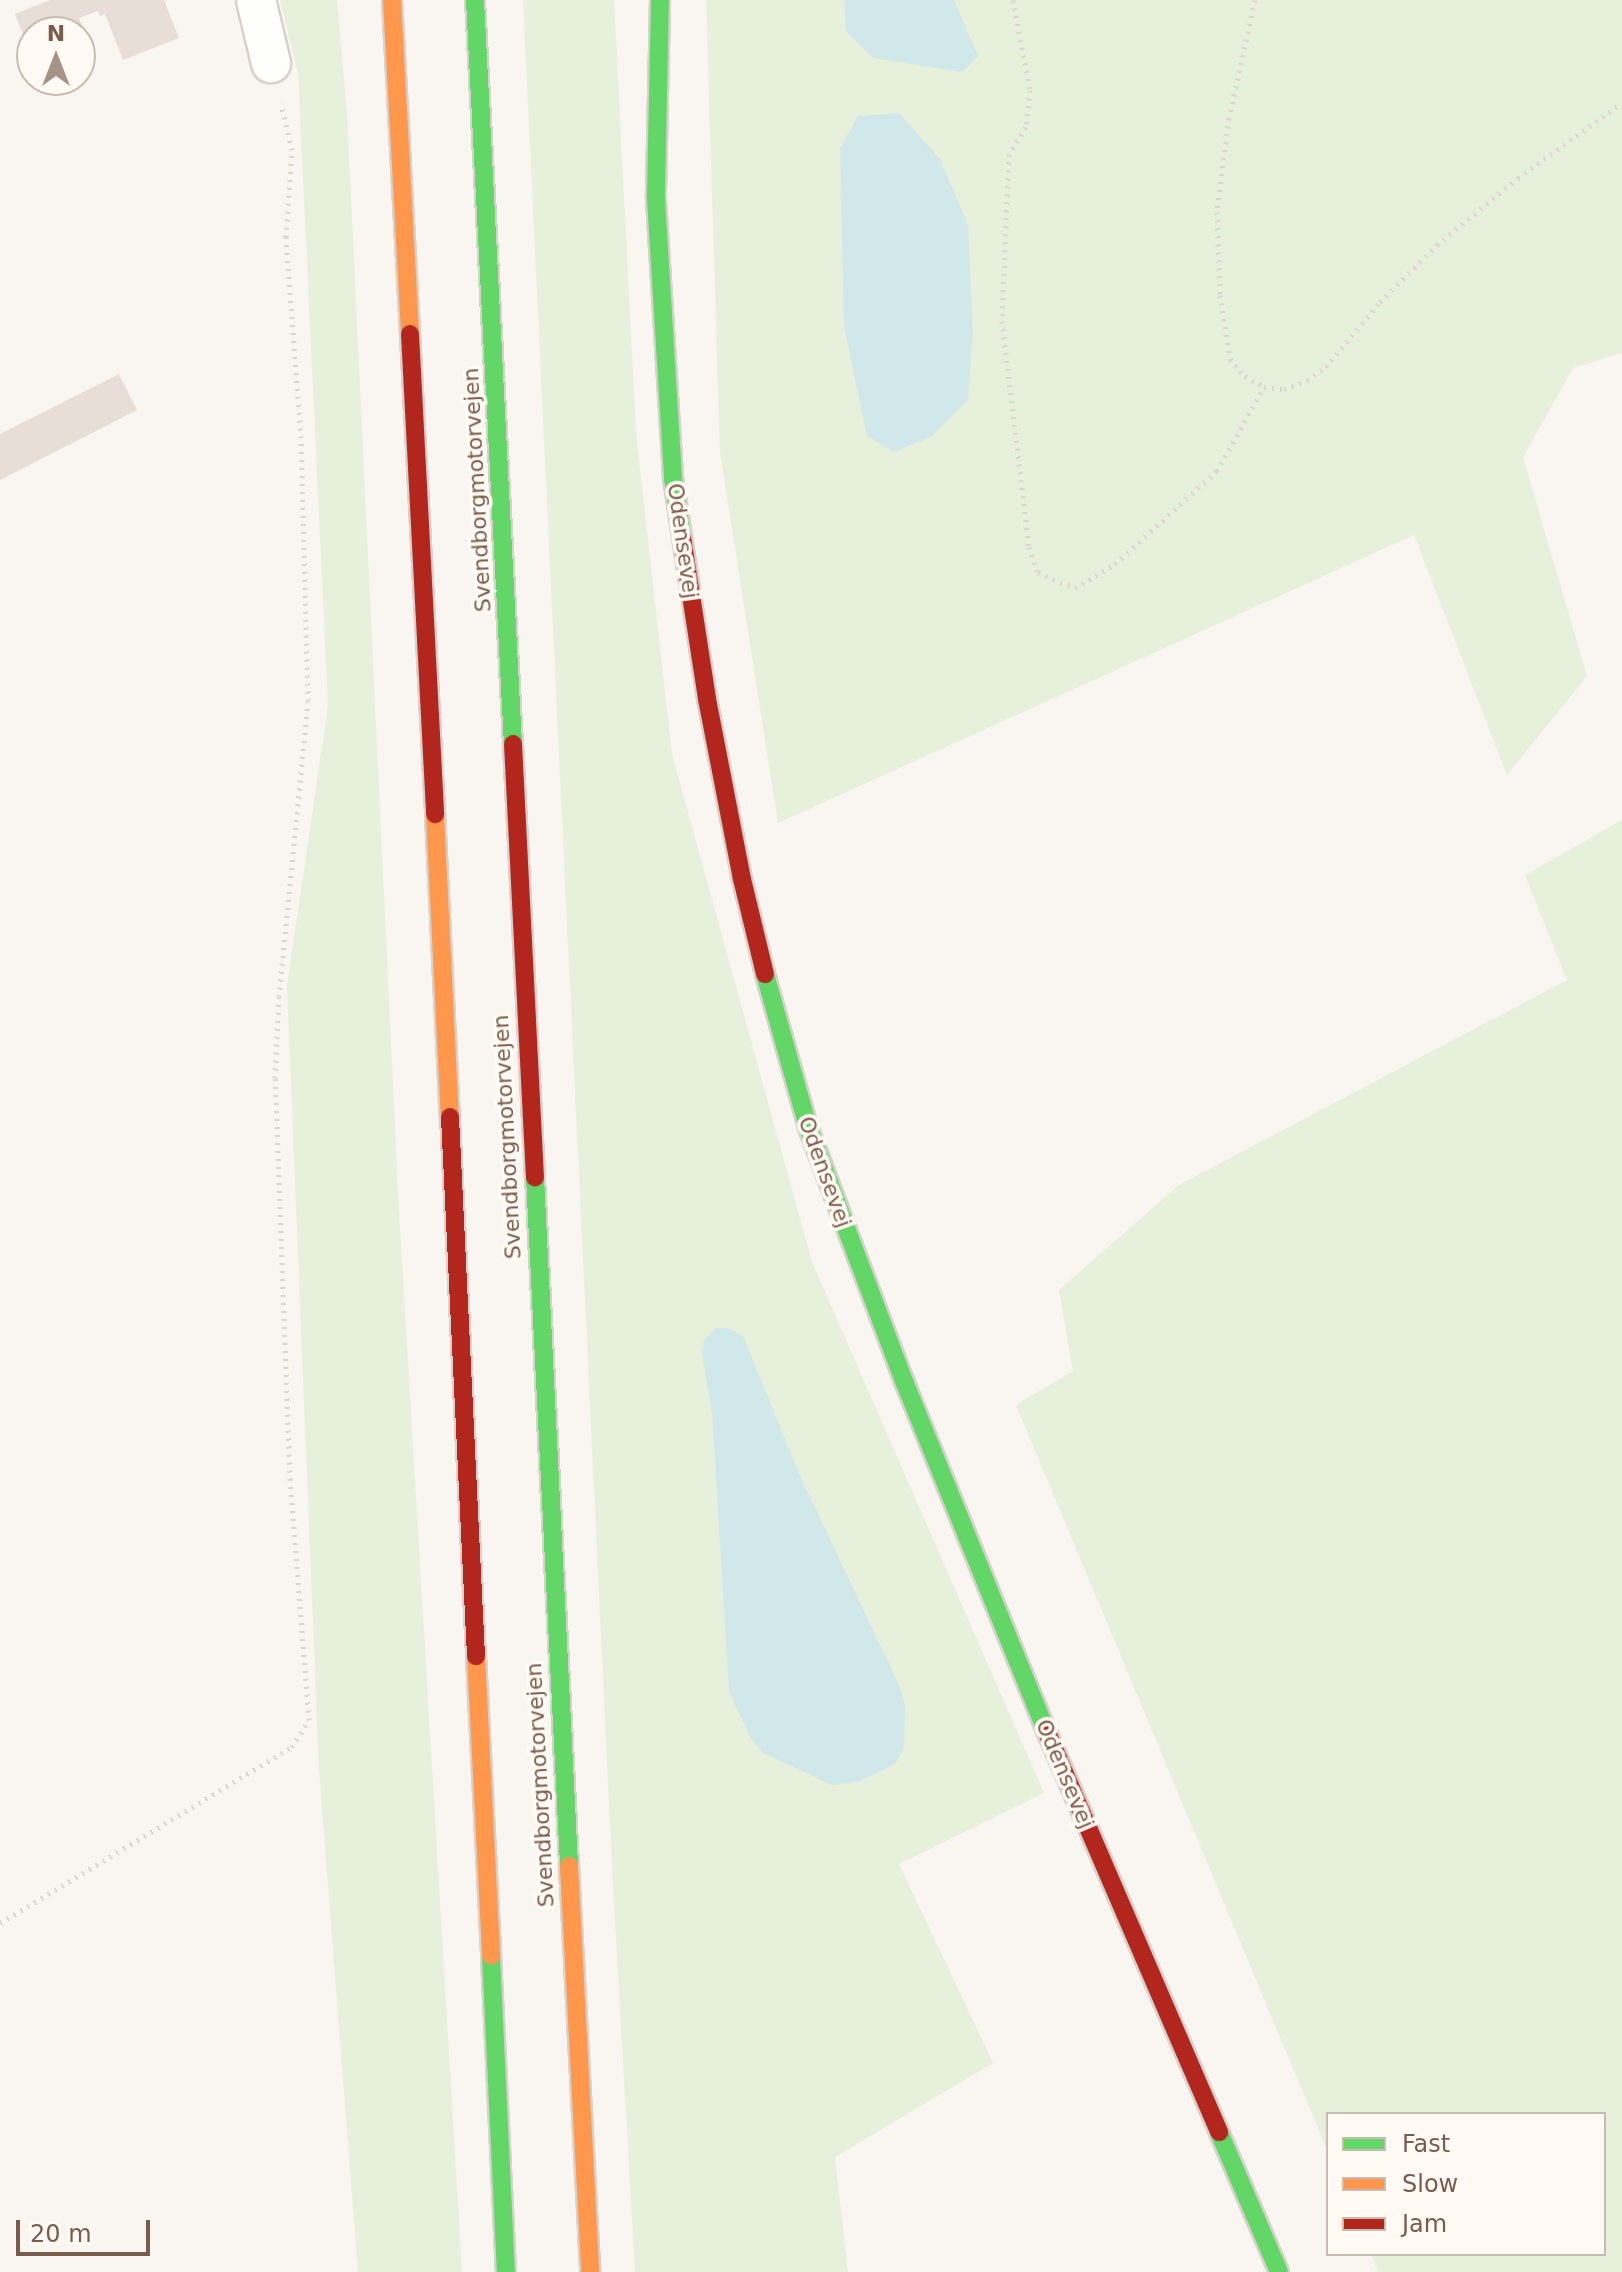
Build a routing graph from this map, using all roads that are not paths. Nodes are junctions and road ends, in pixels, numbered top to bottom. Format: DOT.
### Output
graph roads {
  1 [pos="256,0"];
  2 [pos="392,0"];
  3 [pos="475,0"];
  4 [pos="660,0"];
  5 [pos="271,63"];
  6 [pos="506,2272"];
  7 [pos="590,2272"];
  8 [pos="1279,2272"];
  1 -- 5 [label="street"];
  2 -- 6 [label="main road"];
  3 -- 7 [label="main road, Svendborgmotorvejen"];
  4 -- 8 [label="main road, Odensevej"];
}
